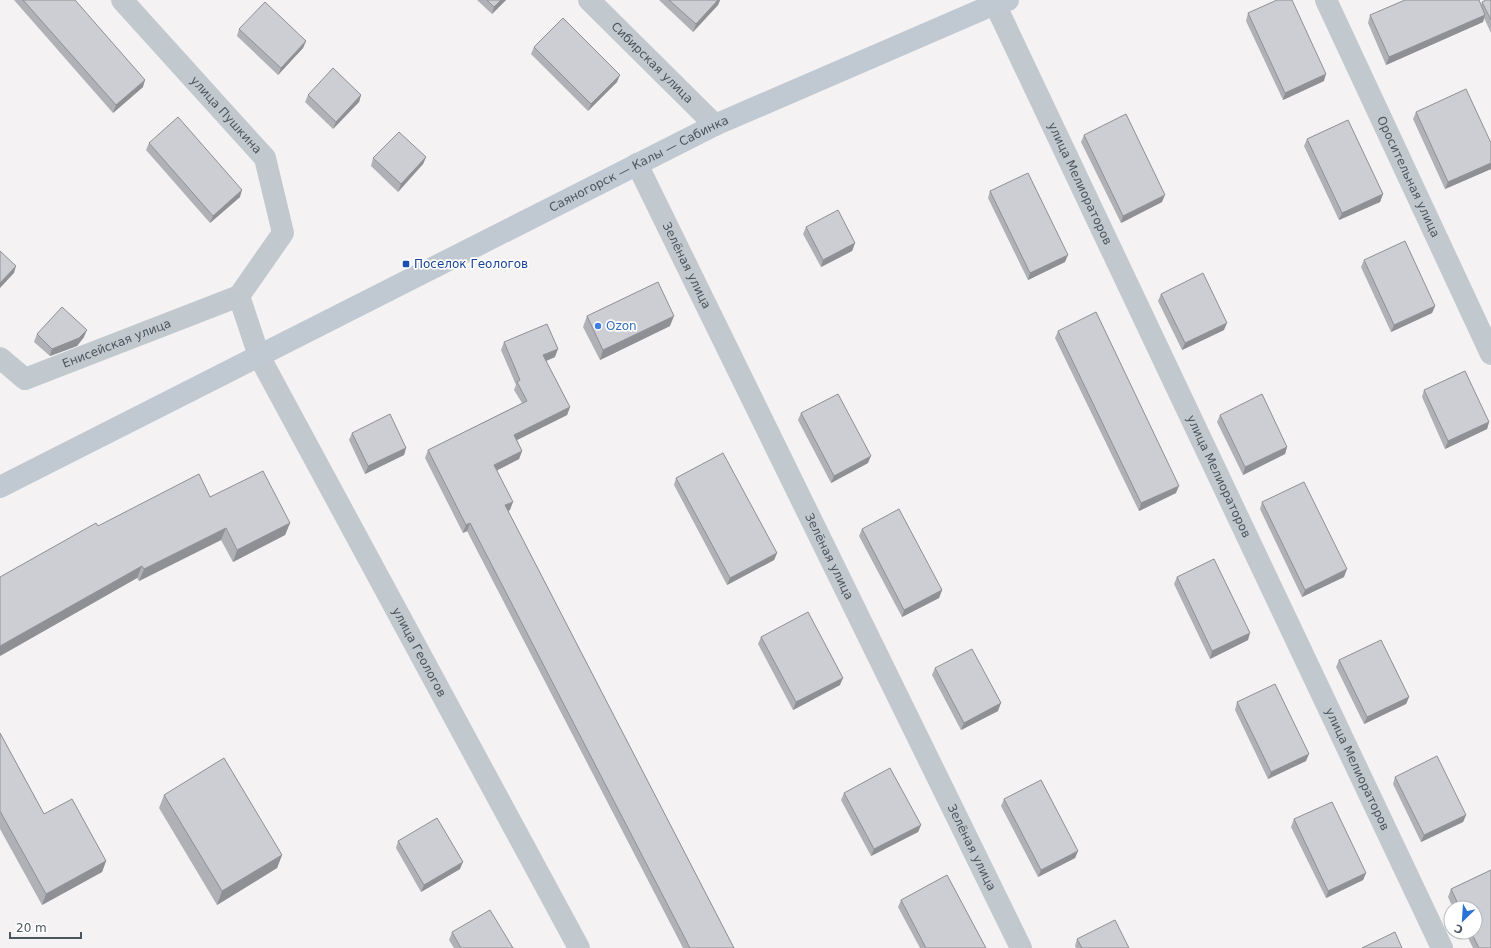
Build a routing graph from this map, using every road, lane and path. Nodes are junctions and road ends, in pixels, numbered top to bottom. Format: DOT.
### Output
graph roads {
  1 [pos="122,0"];
  2 [pos="589,0"];
  3 [pos="1326,0"];
  4 [pos="998,1"];
  5 [pos="715,125"];
  6 [pos="637,164"];
  7 [pos="239,296"];
  8 [pos="268,351"];
  9 [pos="1491,354"];
  10 [pos="0,358"];
  11 [pos="0,487"];
  12 [pos="579,948"];
  13 [pos="1021,948"];
  14 [pos="1442,948"];
  1 -- 7 [label="street, улица Пушкина"];
  2 -- 5 [label="street, Сибирская улица"];
  3 -- 9 [label="street, Оросительная улица"];
  4 -- 5 [label="street, Саяногорск — Калы — Сабинка"];
  4 -- 14 [label="street, улица Мелиораторов"];
  5 -- 6 [label="street, Саяногорск — Калы — Сабинка"];
  6 -- 8 [label="street, Саяногорск — Калы — Сабинка"];
  6 -- 13 [label="street, Зелёная улица"];
  7 -- 8 [label="street"];
  7 -- 10 [label="street, Енисейская улица"];
  8 -- 11 [label="street, Саяногорск — Калы — Сабинка"];
  8 -- 12 [label="street, улица Геологов"];
}
